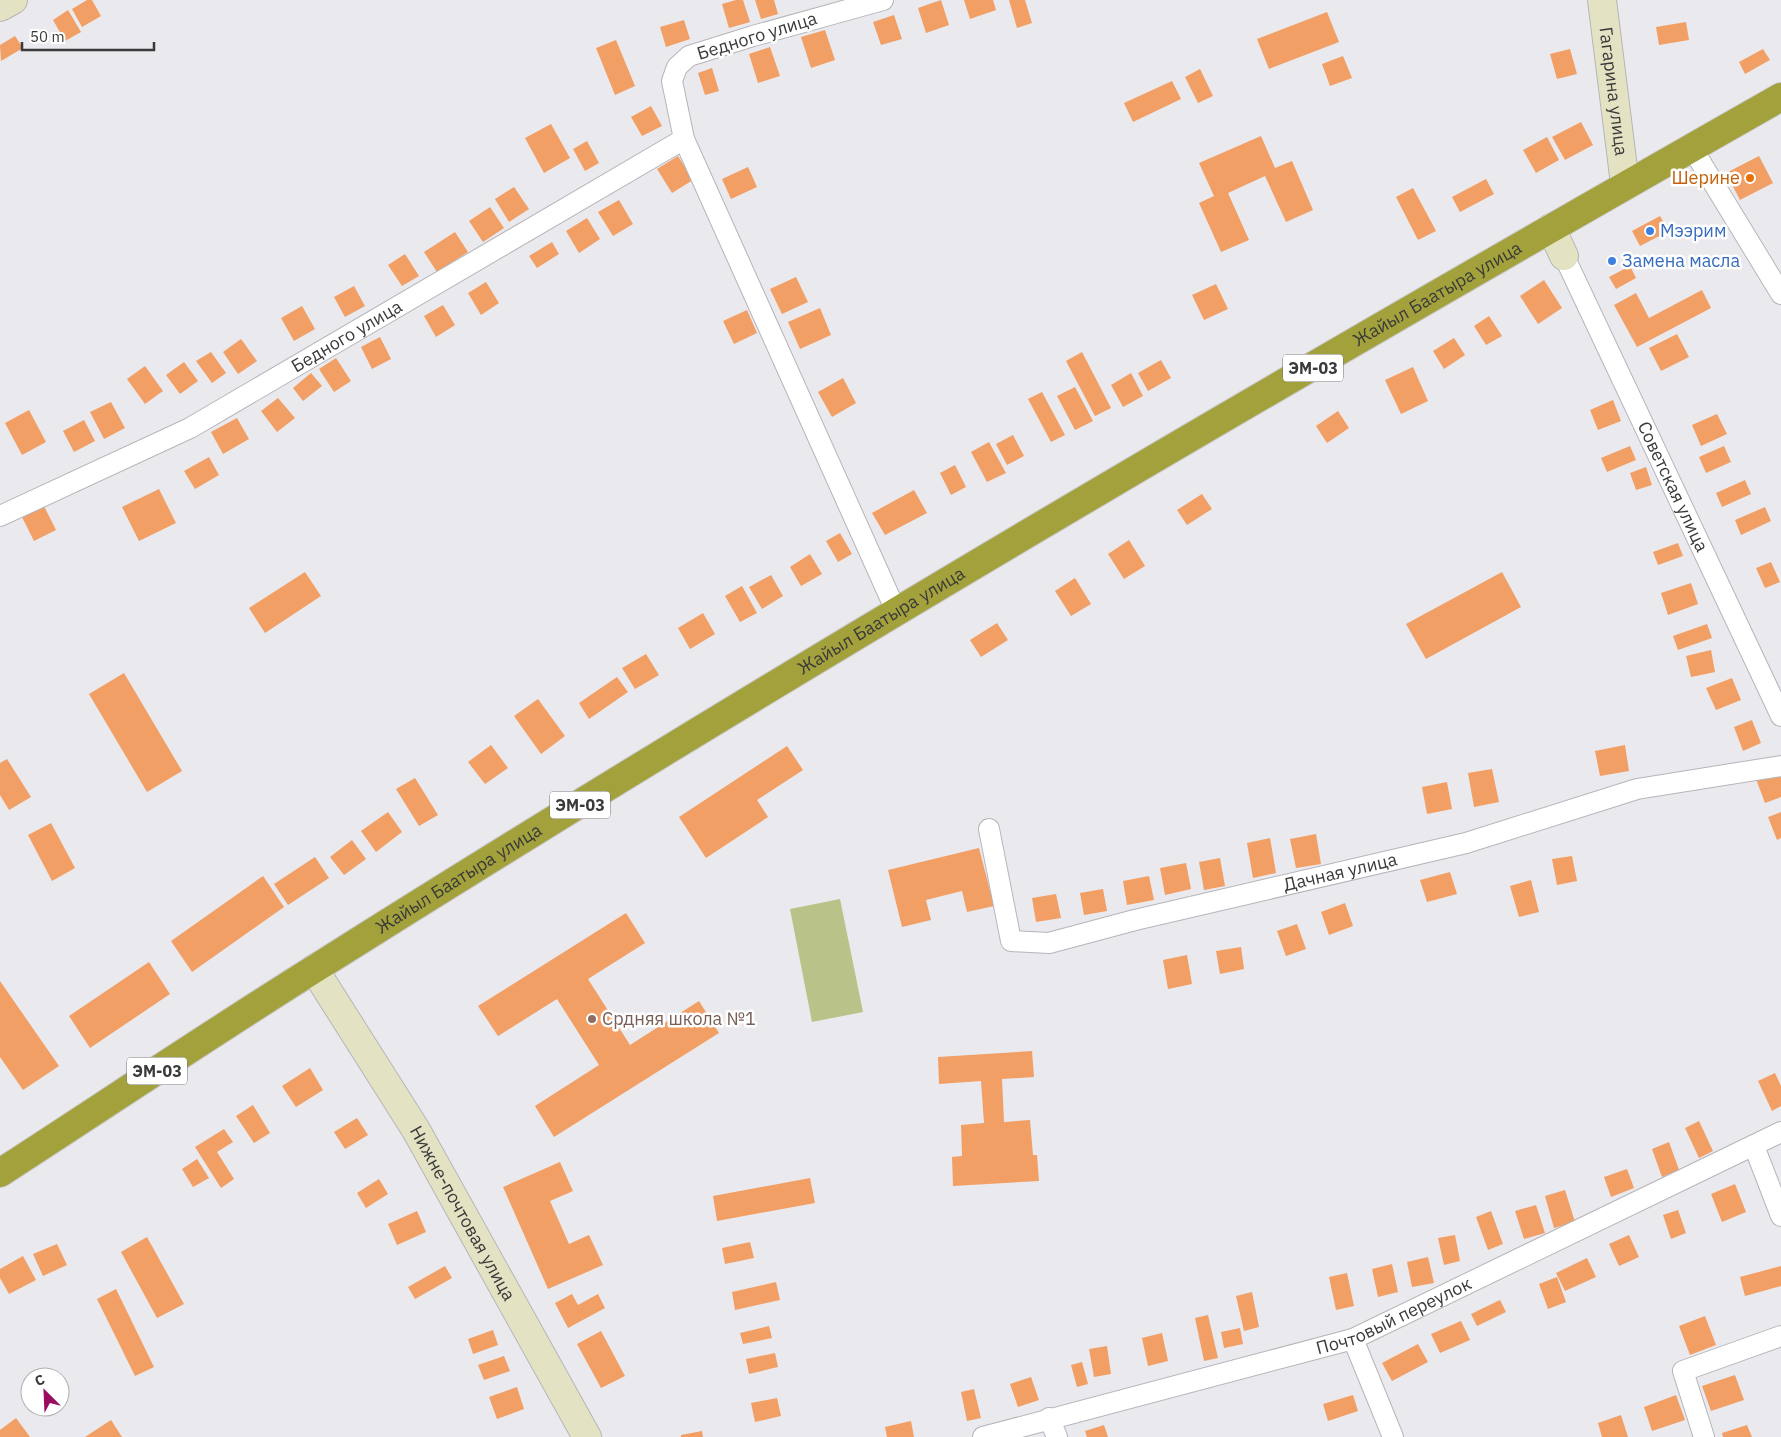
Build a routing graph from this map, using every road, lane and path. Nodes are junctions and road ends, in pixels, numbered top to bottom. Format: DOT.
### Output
graph roads {
  1 [pos="12,0"];
  2 [pos="884,0"];
  3 [pos="1602,0"];
  4 [pos="0,7"];
  5 [pos="1781,97"];
  6 [pos="684,139"];
  7 [pos="1692,148"];
  8 [pos="1625,184"];
  9 [pos="1551,228"];
  10 [pos="1564,256"];
  11 [pos="1781,294"];
  12 [pos="0,516"];
  13 [pos="896,611"];
  14 [pos="1781,716"];
  15 [pos="1781,766"];
  16 [pos="989,829"];
  17 [pos="314,969"];
  18 [pos="1781,1132"];
  19 [pos="1754,1146"];
  20 [pos="0,1173"];
  21 [pos="1781,1216"];
  22 [pos="1781,1336"];
  23 [pos="1353,1339"];
  24 [pos="1049,1418"];
  25 [pos="587,1437"];
  26 [pos="984,1437"];
  27 [pos="1057,1437"];
  28 [pos="1393,1437"];
  29 [pos="1704,1437"];
  1 -- 4 [label="street"];
  2 -- 6 [label="street, Бедного улица"];
  3 -- 8 [label="street, Гагарина улица"];
  5 -- 7 [label="highway, Жайыл Баатыра улица / ЭМ-03"];
  6 -- 12 [label="street, Бедного улица"];
  6 -- 13 [label="street"];
  7 -- 8 [label="highway, Жайыл Баатыра улица / ЭМ-03"];
  7 -- 11 [label="street"];
  8 -- 9 [label="highway, Жайыл Баатыра улица / ЭМ-03"];
  9 -- 10 [label="street"];
  9 -- 13 [label="highway, Жайыл Баатыра улица / ЭМ-03"];
  10 -- 14 [label="street, Советская улица"];
  13 -- 17 [label="highway, Жайыл Баатыра улица / ЭМ-03"];
  15 -- 16 [label="street, Дачная улица"];
  17 -- 20 [label="highway, Жайыл Баатыра улица / ЭМ-03"];
  17 -- 25 [label="street, Нижне-почтовая улица"];
  18 -- 19 [label="street, Почтовый переулок"];
  19 -- 21 [label="street"];
  19 -- 23 [label="street, Почтовый переулок"];
  22 -- 29 [label="street"];
  23 -- 24 [label="street, Почтовый переулок"];
  23 -- 28 [label="street"];
  24 -- 26 [label="street, Почтовый переулок"];
  24 -- 27 [label="street"];
}
